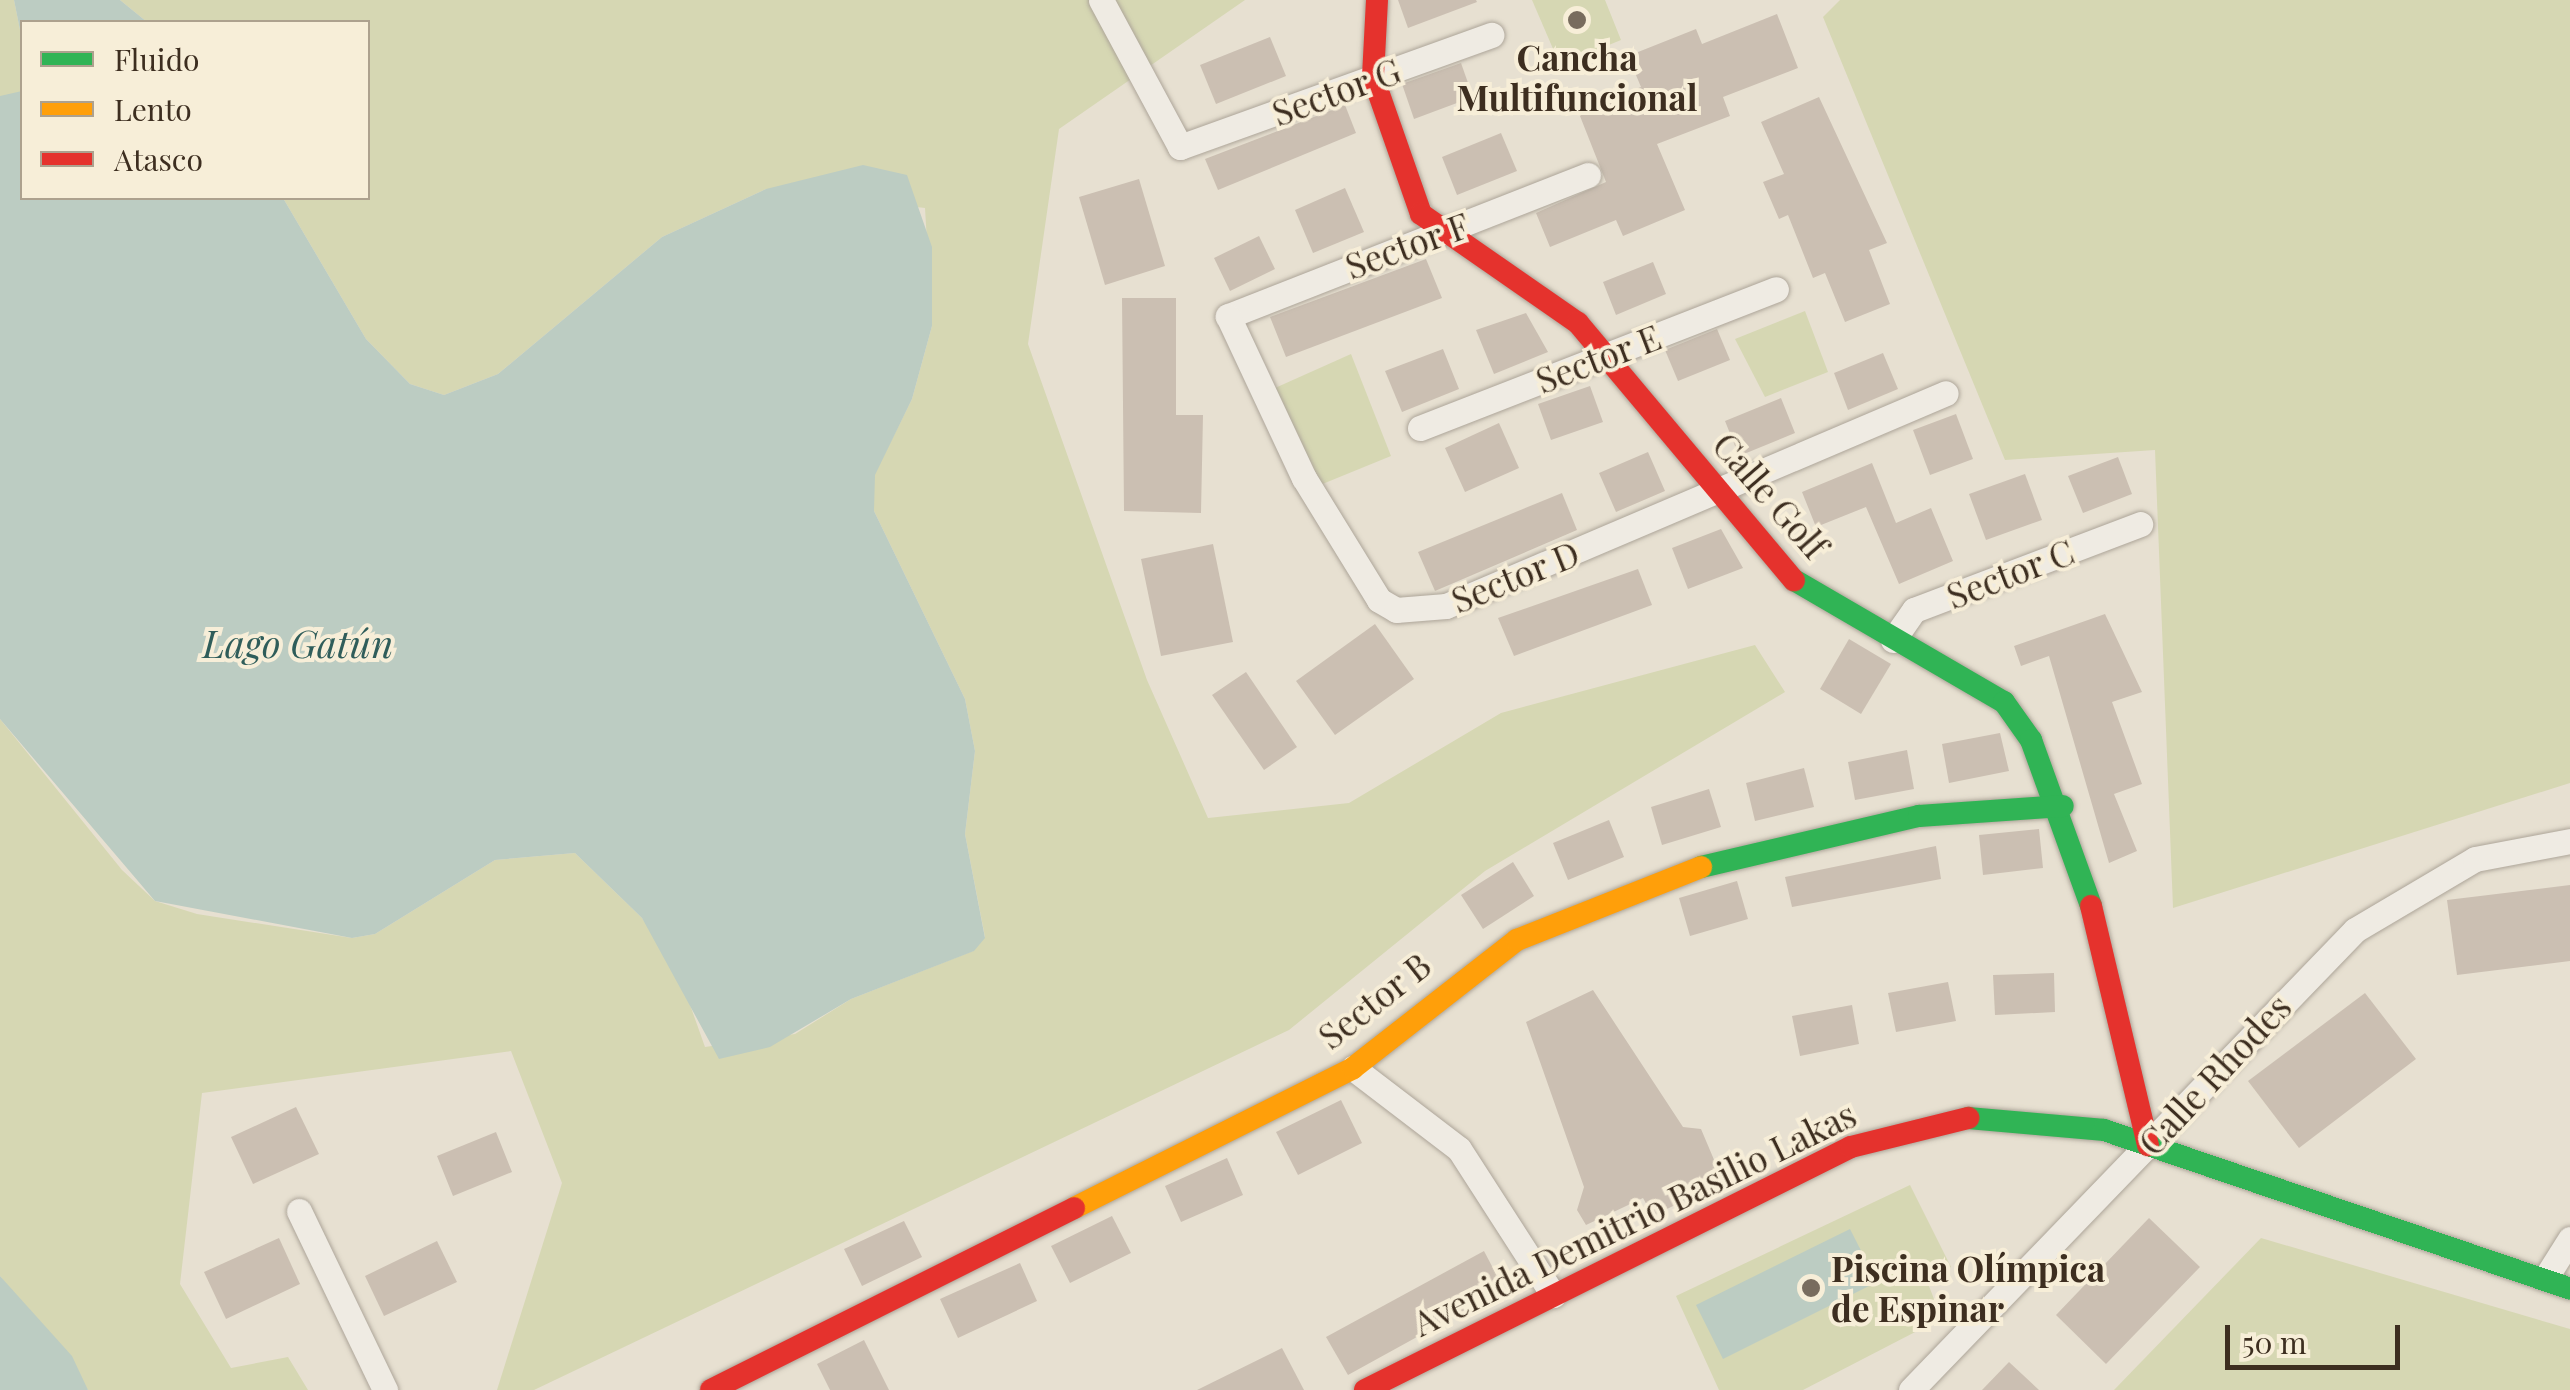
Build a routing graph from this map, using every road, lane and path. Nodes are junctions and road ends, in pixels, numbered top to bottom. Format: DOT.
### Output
graph roads {
  1 [pos="1100,0"];
  2 [pos="1377,0"];
  3 [pos="1491,35"];
  4 [pos="1373,77"];
  5 [pos="1588,175"];
  6 [pos="1443,232"];
  7 [pos="1776,288"];
  8 [pos="1228,316"];
  9 [pos="1599,358"];
  10 [pos="1946,394"];
  11 [pos="1420,428"];
  12 [pos="1721,490"];
  13 [pos="2140,524"];
  14 [pos="1893,640"];
  15 [pos="2062,806"];
  16 [pos="2570,841"];
  17 [pos="1353,1068"];
  18 [pos="2148,1145"];
  19 [pos="299,1211"];
  20 [pos="2570,1239"];
  21 [pos="2546,1277"];
  22 [pos="2570,1290"];
  23 [pos="1554,1295"];
  24 [pos="386,1390"];
  25 [pos="711,1390"];
  26 [pos="1365,1390"];
  27 [pos="1911,1390"];
  1 -- 4 [label="street, Sector G"];
  2 -- 4 [label="street, Calle Golf"];
  3 -- 4 [label="street, Sector G"];
  4 -- 6 [label="street, Calle Golf"];
  5 -- 6 [label="street, Sector F"];
  6 -- 8 [label="street, Sector F"];
  6 -- 9 [label="street, Calle Golf"];
  7 -- 9 [label="street, Sector E"];
  8 -- 12 [label="street, Sector D"];
  9 -- 11 [label="street, Sector E"];
  9 -- 12 [label="street, Calle Golf"];
  10 -- 12 [label="street, Sector D"];
  12 -- 14 [label="street, Calle Golf"];
  13 -- 14 [label="street, Sector C"];
  14 -- 15 [label="street, Calle Golf"];
  15 -- 17 [label="street, Sector B"];
  15 -- 18 [label="street, Calle Golf"];
  16 -- 18 [label="street, Calle Rhodes"];
  17 -- 23 [label="street"];
  17 -- 25 [label="street, Sector B"];
  18 -- 21 [label="street, Avenida Demitrio Basilio Lakas"];
  18 -- 23 [label="street, Avenida Demitrio Basilio Lakas"];
  18 -- 27 [label="street, Calle Rhodes"];
  19 -- 24 [label="street"];
  20 -- 21 [label="street"];
  21 -- 22 [label="street, Avenida Demitrio Basilio Lakas"];
  23 -- 26 [label="street, Avenida Demitrio Basilio Lakas"];
}
